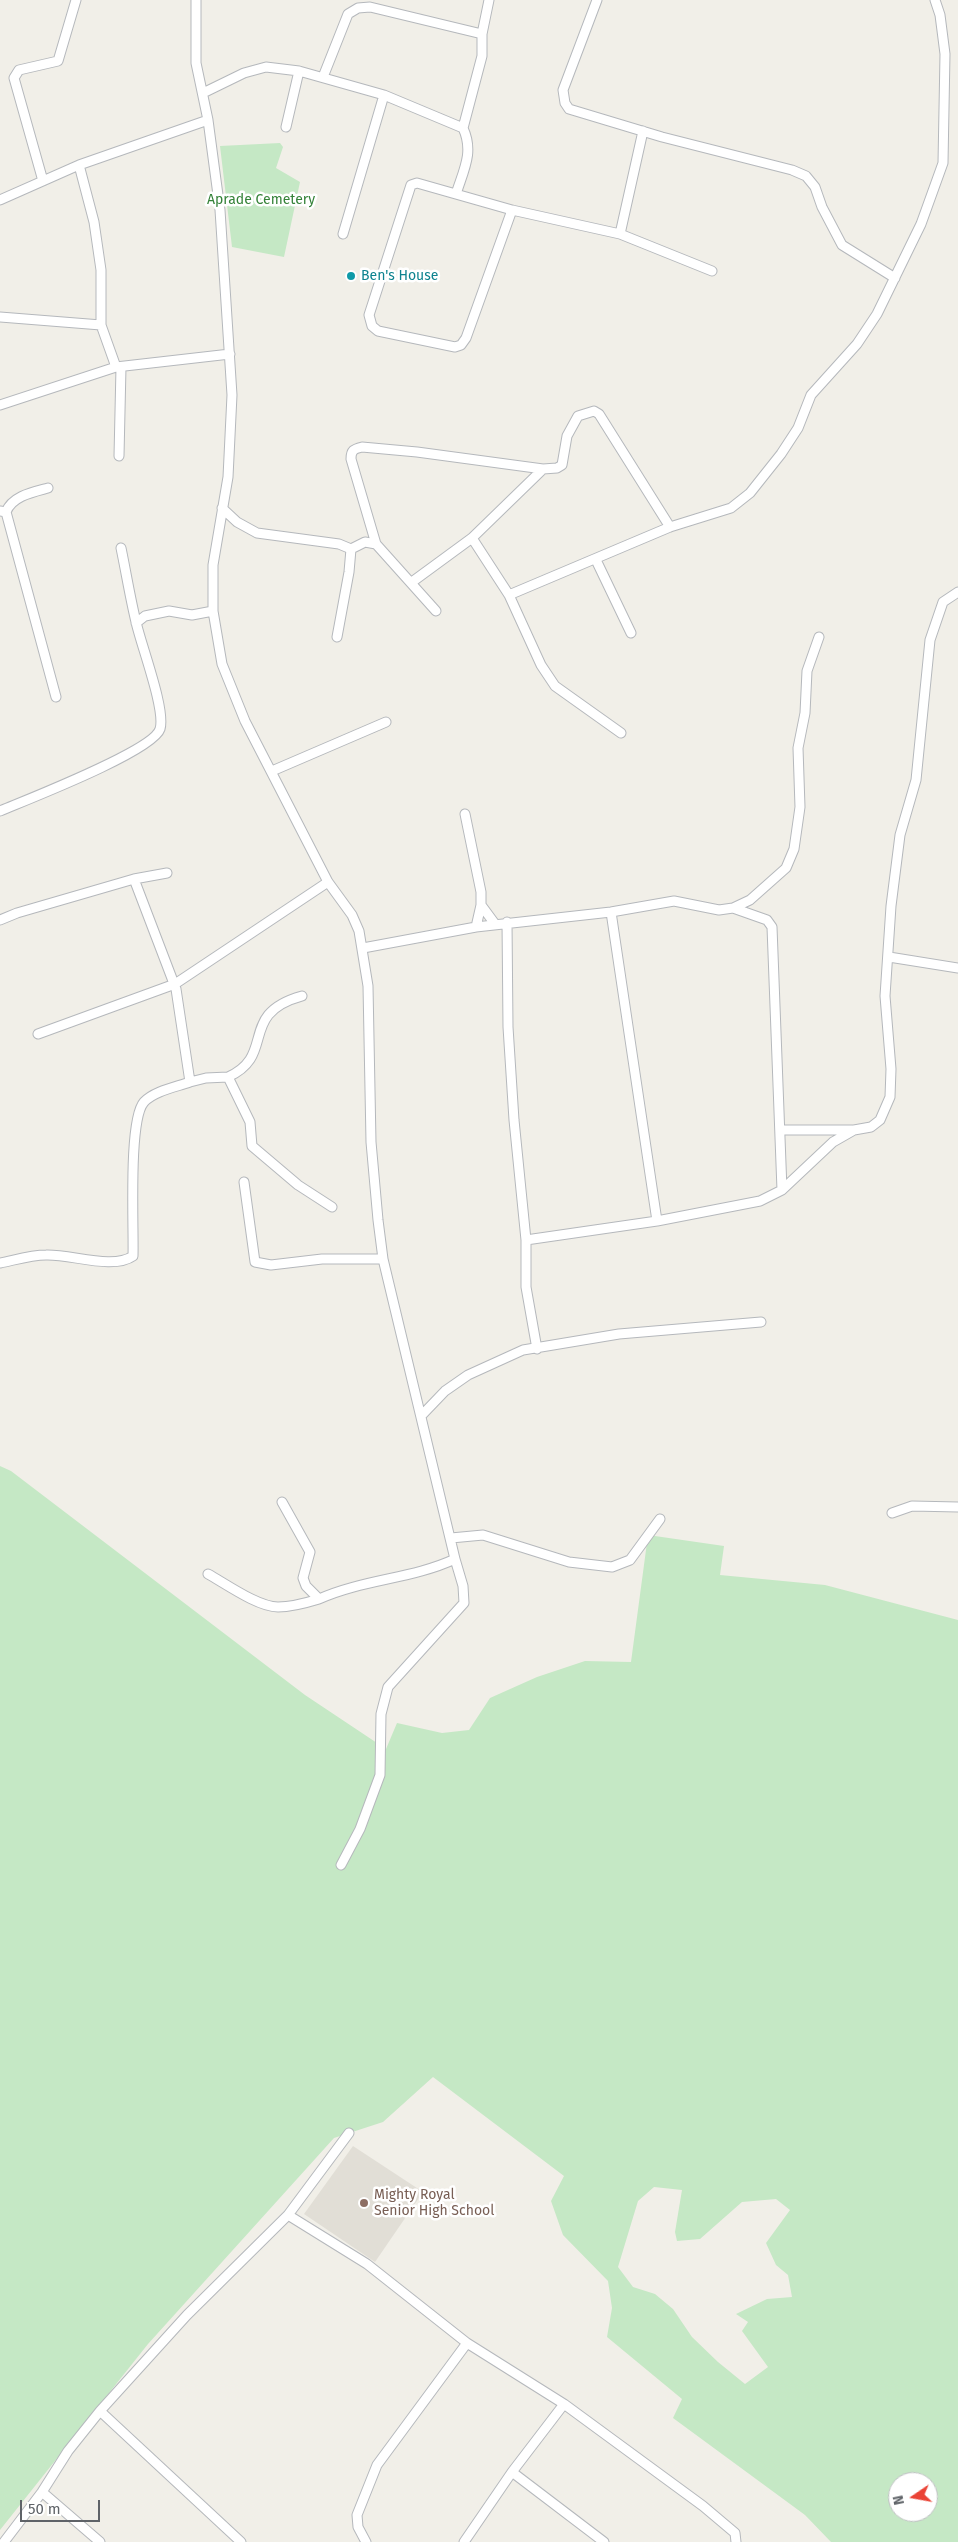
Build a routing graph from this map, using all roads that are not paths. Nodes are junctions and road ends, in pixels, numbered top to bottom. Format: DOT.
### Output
graph roads {
  1 [pos="76,0"];
  2 [pos="196,0"];
  3 [pos="489,0"];
  4 [pos="597,0"];
  5 [pos="935,0"];
  6 [pos="482,34"];
  7 [pos="299,71"];
  8 [pos="324,77"];
  9 [pos="203,93"];
  10 [pos="384,95"];
  11 [pos="208,120"];
  12 [pos="286,127"];
  13 [pos="463,128"];
  14 [pos="643,131"];
  15 [pos="80,165"];
  16 [pos="43,181"];
  17 [pos="456,194"];
  18 [pos="0,200"];
  19 [pos="512,210"];
  20 [pos="343,234"];
  21 [pos="620,234"];
  22 [pos="712,271"];
  23 [pos="895,278"];
  24 [pos="0,317"];
  25 [pos="101,325"];
  26 [pos="230,354"];
  27 [pos="118,367"];
  28 [pos="0,405"];
  29 [pos="119,456"];
  30 [pos="543,469"];
  31 [pos="48,488"];
  32 [pos="222,508"];
  33 [pos="3,511"];
  34 [pos="670,527"];
  35 [pos="472,538"];
  36 [pos="376,544"];
  37 [pos="121,548"];
  38 [pos="350,549"];
  39 [pos="596,560"];
  40 [pos="412,582"];
  41 [pos="958,592"];
  42 [pos="509,595"];
  43 [pos="214,611"];
  44 [pos="436,611"];
  45 [pos="136,623"];
  46 [pos="631,633"];
  47 [pos="819,636"];
  48 [pos="337,637"];
  49 [pos="56,697"];
  50 [pos="386,722"];
  51 [pos="621,733"];
  52 [pos="272,771"];
  53 [pos="0,811"];
  54 [pos="465,814"];
  55 [pos="167,873"];
  56 [pos="134,879"];
  57 [pos="328,882"];
  58 [pos="482,905"];
  59 [pos="733,908"];
  60 [pos="611,912"];
  61 [pos="0,920"];
  62 [pos="507,922"];
  63 [pos="495,924"];
  64 [pos="476,927"];
  65 [pos="364,948"];
  66 [pos="889,957"];
  67 [pos="958,968"];
  68 [pos="174,984"];
  69 [pos="302,996"];
  70 [pos="38,1034"];
  71 [pos="228,1077"];
  72 [pos="190,1082"];
  73 [pos="780,1130"];
  74 [pos="854,1130"];
  75 [pos="244,1182"];
  76 [pos="782,1190"];
  77 [pos="332,1207"];
  78 [pos="657,1221"];
  79 [pos="526,1240"];
  80 [pos="383,1259"];
  81 [pos="0,1262"];
  82 [pos="761,1322"];
  83 [pos="537,1349"];
  84 [pos="421,1416"];
  85 [pos="282,1502"];
  86 [pos="958,1507"];
  87 [pos="892,1514"];
  88 [pos="660,1520"];
  89 [pos="451,1538"];
  90 [pos="456,1559"];
  91 [pos="208,1574"];
  92 [pos="319,1600"];
  93 [pos="341,1865"];
  94 [pos="349,2133"];
  95 [pos="288,2215"];
  96 [pos="467,2343"];
  97 [pos="564,2404"];
  98 [pos="100,2412"];
  99 [pos="512,2472"];
  100 [pos="42,2492"];
  101 [pos="4,2542"];
  102 [pos="100,2542"];
  103 [pos="241,2542"];
  104 [pos="366,2542"];
  105 [pos="464,2542"];
  106 [pos="604,2542"];
  107 [pos="736,2542"];
  1 -- 16 [label="street"];
  2 -- 9 [label="street"];
  3 -- 6 [label="street"];
  4 -- 14 [label="street"];
  5 -- 23 [label="street"];
  6 -- 8 [label="street"];
  6 -- 13 [label="street"];
  7 -- 8 [label="street"];
  7 -- 9 [label="street"];
  7 -- 12 [label="street"];
  8 -- 10 [label="street"];
  9 -- 11 [label="street"];
  10 -- 13 [label="street"];
  10 -- 20 [label="street"];
  11 -- 15 [label="street"];
  11 -- 26 [label="street"];
  13 -- 17 [label="street"];
  14 -- 21 [label="street"];
  14 -- 23 [label="street"];
  15 -- 16 [label="street"];
  15 -- 25 [label="street"];
  16 -- 18 [label="street"];
  17 -- 19 [label="street"];
  17 -- 19 [label="street"];
  19 -- 21 [label="street"];
  21 -- 22 [label="street"];
  23 -- 34 [label="street"];
  24 -- 25 [label="street"];
  25 -- 27 [label="street"];
  26 -- 27 [label="street"];
  26 -- 32 [label="street"];
  27 -- 28 [label="street"];
  27 -- 29 [label="street"];
  30 -- 34 [label="street"];
  30 -- 35 [label="street"];
  30 -- 36 [label="street"];
  31 -- 33 [label="street"];
  32 -- 38 [label="street"];
  32 -- 43 [label="street"];
  33 -- 49 [label="street"];
  34 -- 39 [label="street"];
  35 -- 40 [label="street"];
  35 -- 42 [label="street"];
  36 -- 38 [label="street"];
  36 -- 40 [label="street"];
  37 -- 45 [label="street"];
  38 -- 48 [label="street"];
  39 -- 42 [label="street"];
  39 -- 46 [label="street"];
  40 -- 44 [label="street"];
  41 -- 66 [label="street"];
  42 -- 51 [label="street"];
  43 -- 45 [label="street"];
  43 -- 52 [label="street"];
  45 -- 53 [label="street"];
  47 -- 59 [label="street"];
  50 -- 52 [label="street"];
  52 -- 57 [label="street"];
  54 -- 58 [label="street"];
  55 -- 56 [label="street"];
  56 -- 61 [label="street"];
  56 -- 68 [label="street"];
  57 -- 65 [label="street"];
  57 -- 68 [label="street"];
  58 -- 63 [label="street"];
  58 -- 64 [label="street"];
  59 -- 60 [label="street"];
  59 -- 73 [label="street"];
  60 -- 62 [label="street"];
  60 -- 78 [label="street"];
  62 -- 63 [label="street"];
  62 -- 79 [label="street"];
  63 -- 64 [label="street"];
  64 -- 65 [label="street"];
  65 -- 80 [label="street"];
  66 -- 67 [label="street"];
  66 -- 74 [label="street"];
  68 -- 70 [label="street"];
  68 -- 72 [label="street"];
  69 -- 71 [label="street"];
  71 -- 72 [label="street"];
  71 -- 77 [label="street"];
  72 -- 81 [label="street"];
  73 -- 74 [label="street"];
  73 -- 76 [label="street"];
  74 -- 76 [label="street"];
  75 -- 80 [label="street"];
  76 -- 78 [label="street"];
  78 -- 79 [label="street"];
  79 -- 83 [label="street"];
  80 -- 84 [label="street"];
  82 -- 83 [label="street"];
  83 -- 84 [label="street"];
  84 -- 89 [label="street"];
  85 -- 92 [label="street"];
  86 -- 87 [label="street"];
  88 -- 89 [label="street"];
  89 -- 90 [label="street"];
  90 -- 92 [label="street"];
  90 -- 93 [label="street"];
  91 -- 92 [label="street"];
  94 -- 95 [label="street"];
  95 -- 96 [label="street"];
  95 -- 98 [label="street"];
  96 -- 97 [label="street"];
  96 -- 104 [label="street"];
  97 -- 99 [label="street"];
  97 -- 107 [label="street"];
  98 -- 100 [label="street"];
  98 -- 103 [label="street"];
  99 -- 105 [label="street"];
  99 -- 106 [label="street"];
  100 -- 101 [label="street"];
  100 -- 102 [label="street"];
}
